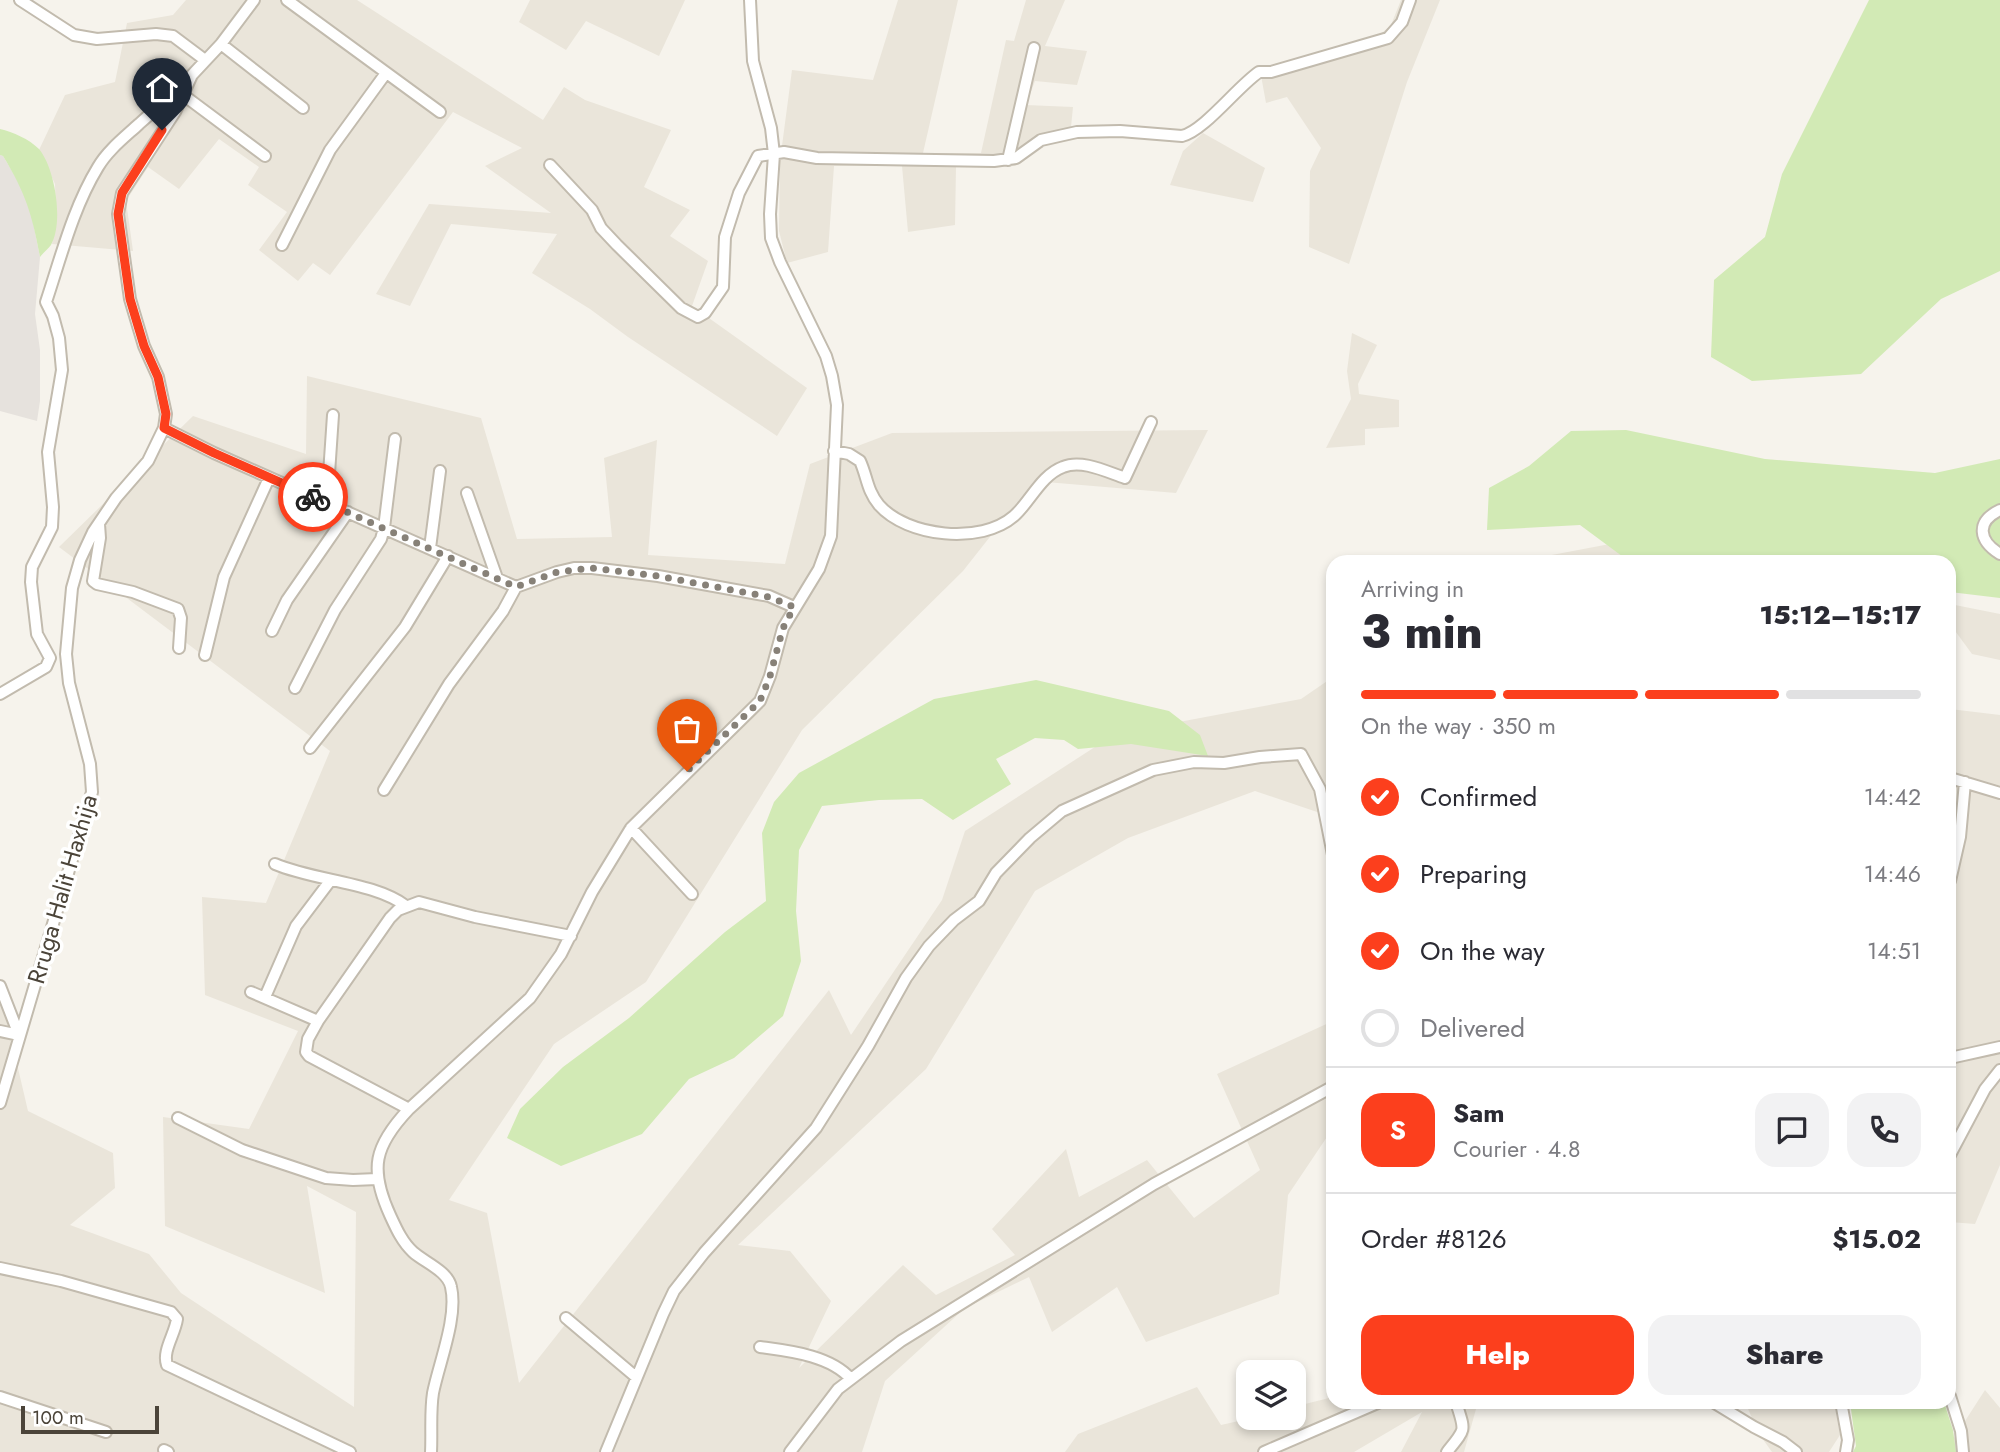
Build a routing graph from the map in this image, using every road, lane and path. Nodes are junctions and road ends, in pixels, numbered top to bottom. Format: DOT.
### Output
graph roads {
  1 [pos="20,0"];
  2 [pos="254,0"];
  3 [pos="287,0"];
  4 [pos="750,0"];
  5 [pos="1410,0"];
  6 [pos="221,44"];
  7 [pos="1034,48"];
  8 [pos="205,60"];
  9 [pos="386,73"];
  10 [pos="182,94"];
  11 [pos="303,108"];
  12 [pos="440,112"];
  13 [pos="774,154"];
  14 [pos="265,156"];
  15 [pos="1008,160"];
  16 [pos="550,165"];
  17 [pos="282,245"];
  18 [pos="333,415"];
  19 [pos="1151,422"];
  20 [pos="164,428"];
  21 [pos="395,439"];
  22 [pos="834,452"];
  23 [pos="440,471"];
  24 [pos="269,478"];
  25 [pos="467,493"];
  26 [pos="327,503"];
  27 [pos="2000,510"];
  28 [pos="348,512"];
  29 [pos="99,524"];
  30 [pos="384,528"];
  31 [pos="430,548"];
  32 [pos="2000,554"];
  33 [pos="448,556"];
  34 [pos="497,578"];
  35 [pos="516,587"];
  36 [pos="794,607"];
  37 [pos="272,631"];
  38 [pos="179,648"];
  39 [pos="66,650"];
  40 [pos="48,653"];
  41 [pos="205,655"];
  42 [pos="295,688"];
  43 [pos="0,694"];
  44 [pos="310,748"];
  45 [pos="1956,780"];
  46 [pos="1965,782"];
  47 [pos="384,790"];
  48 [pos="1326,792"];
  49 [pos="2000,793"];
  50 [pos="631,828"];
  51 [pos="1956,851"];
  52 [pos="275,864"];
  53 [pos="330,881"];
  54 [pos="692,894"];
  55 [pos="406,906"];
  56 [pos="570,936"];
  57 [pos="0,986"];
  58 [pos="251,992"];
  59 [pos="265,997"];
  60 [pos="318,1021"];
  61 [pos="0,1031"];
  62 [pos="19,1035"];
  63 [pos="2000,1047"];
  64 [pos="1956,1057"];
  65 [pos="2000,1070"];
  66 [pos="1326,1090"];
  67 [pos="0,1103"];
  68 [pos="409,1109"];
  69 [pos="178,1118"];
  70 [pos="1956,1144"];
  71 [pos="377,1179"];
  72 [pos="0,1268"];
  73 [pos="566,1318"];
  74 [pos="760,1347"];
  75 [pos="636,1377"];
  76 [pos="850,1379"];
  77 [pos="0,1397"];
  78 [pos="1364,1409"];
  79 [pos="1458,1409"];
  80 [pos="1724,1409"];
  81 [pos="1842,1409"];
  82 [pos="1954,1409"];
  83 [pos="106,1432"];
  84 [pos="350,1452"];
  85 [pos="431,1452"];
  86 [pos="606,1452"];
  87 [pos="790,1452"];
  88 [pos="1264,1452"];
  89 [pos="1447,1452"];
  90 [pos="1796,1452"];
  91 [pos="1846,1452"];
  92 [pos="1962,1452"];
  1 -- 8 [label="street"];
  2 -- 6 [label="street, Rruga Halit Haxhija"];
  3 -- 9 [label="street"];
  4 -- 13 [label="street"];
  5 -- 15 [label="street"];
  6 -- 8 [label="street, Rruga Halit Haxhija"];
  6 -- 11 [label="street"];
  7 -- 15 [label="street"];
  8 -- 10 [label="street, Rruga Halit Haxhija"];
  9 -- 12 [label="street"];
  9 -- 17 [label="street"];
  10 -- 14 [label="street"];
  10 -- 20 [label="street, Rruga Halit Haxhija"];
  10 -- 40 [label="street"];
  13 -- 15 [label="street"];
  13 -- 16 [label="street"];
  13 -- 22 [label="street"];
  18 -- 26 [label="street"];
  19 -- 22 [label="street"];
  20 -- 24 [label="street"];
  20 -- 29 [label="street, Rruga Halit Haxhija"];
  21 -- 30 [label="street"];
  22 -- 36 [label="street"];
  23 -- 31 [label="street"];
  24 -- 26 [label="street"];
  24 -- 41 [label="street"];
  25 -- 34 [label="street"];
  26 -- 28 [label="street"];
  27 -- 32 [label="street"];
  28 -- 30 [label="street"];
  28 -- 37 [label="street"];
  29 -- 38 [label="street"];
  29 -- 39 [label="street, Rruga Halit Haxhija"];
  30 -- 31 [label="street"];
  30 -- 42 [label="street"];
  31 -- 33 [label="street"];
  33 -- 34 [label="street"];
  33 -- 44 [label="street"];
  34 -- 35 [label="street"];
  35 -- 36 [label="street"];
  35 -- 47 [label="street"];
  36 -- 50 [label="street"];
  39 -- 40 [label="street"];
  39 -- 62 [label="street, Rruga Halit Haxhija"];
  40 -- 43 [label="street"];
  45 -- 46 [label="street"];
  46 -- 49 [label="street"];
  46 -- 51 [label="street"];
  48 -- 75 [label="street"];
  50 -- 54 [label="street"];
  50 -- 56 [label="street"];
  52 -- 53 [label="street"];
  53 -- 55 [label="street"];
  53 -- 59 [label="street"];
  55 -- 56 [label="street"];
  55 -- 60 [label="street"];
  56 -- 68 [label="street"];
  57 -- 62 [label="street"];
  58 -- 59 [label="street"];
  59 -- 60 [label="street"];
  60 -- 68 [label="street"];
  61 -- 62 [label="street"];
  62 -- 67 [label="street, Rruga Halit Haxhija"];
  63 -- 64 [label="street"];
  65 -- 70 [label="street"];
  66 -- 76 [label="street"];
  68 -- 71 [label="street"];
  69 -- 71 [label="street"];
  71 -- 85 [label="street"];
  72 -- 84 [label="street"];
  73 -- 75 [label="street"];
  74 -- 76 [label="street"];
  75 -- 86 [label="street"];
  76 -- 87 [label="street"];
  77 -- 83 [label="street"];
  78 -- 88 [label="street"];
  79 -- 89 [label="street"];
  80 -- 90 [label="street"];
  81 -- 91 [label="street"];
  82 -- 92 [label="street"];
}
